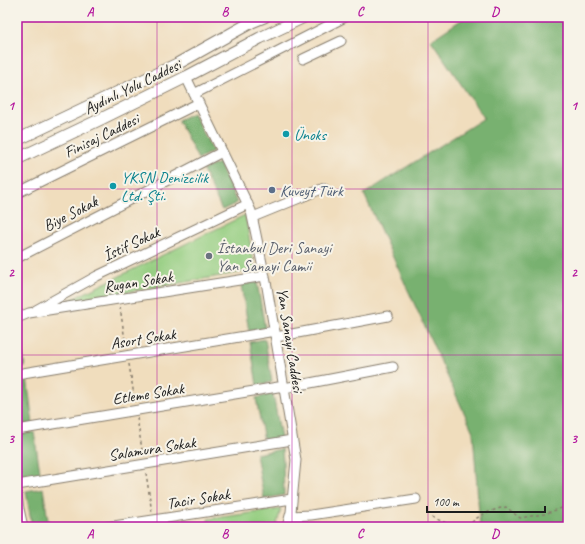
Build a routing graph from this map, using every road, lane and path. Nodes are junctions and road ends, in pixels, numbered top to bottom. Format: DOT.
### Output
graph roads {
  1 [pos="264,17"];
  2 [pos="304,17"];
  3 [pos="345,17"];
  4 [pos="250,20"];
  5 [pos="260,38"];
  6 [pos="341,42"];
  7 [pos="303,58"];
  8 [pos="186,77"];
  9 [pos="194,94"];
  10 [pos="199,104"];
  11 [pos="17,140"];
  12 [pos="222,152"];
  13 [pos="17,159"];
  14 [pos="324,188"];
  15 [pos="17,193"];
  16 [pos="248,204"];
  17 [pos="253,217"];
  18 [pos="17,258"];
  19 [pos="265,276"];
  20 [pos="29,313"];
  21 [pos="388,316"];
  22 [pos="17,318"];
  23 [pos="275,334"];
  24 [pos="393,367"];
  25 [pos="17,374"];
  26 [pos="284,387"];
  27 [pos="17,430"];
  28 [pos="292,440"];
  29 [pos="17,485"];
  30 [pos="17,495"];
  31 [pos="292,498"];
  32 [pos="416,499"];
  33 [pos="568,506"];
  34 [pos="18,509"];
  35 [pos="290,516"];
  36 [pos="432,517"];
  37 [pos="23,527"];
  38 [pos="108,527"];
  39 [pos="287,527"];
  40 [pos="455,527"];
  41 [pos="468,527"];
  1 -- 4 [label="main road, Aydınlı Yolu Caddesi"];
  2 -- 5 [label="main road, Aydınlı Yolu Caddesi"];
  3 -- 9 [label="street"];
  4 -- 5 [label="main road"];
  4 -- 11 [label="main road, Aydınlı Yolu Caddesi"];
  5 -- 8 [label="main road, Aydınlı Yolu Caddesi"];
  6 -- 7 [label="street"];
  8 -- 9 [label="street, Yan Sanayi Caddesi"];
  8 -- 13 [label="main road, Aydınlı Yolu Caddesi"];
  9 -- 10 [label="street, Yan Sanayi Caddesi"];
  10 -- 12 [label="street, Yan Sanayi Caddesi"];
  10 -- 15 [label="street, Finisaj Caddesi"];
  12 -- 16 [label="street, Yan Sanayi Caddesi"];
  12 -- 18 [label="street, Biye Sokak"];
  14 -- 17 [label="street"];
  16 -- 17 [label="street, Yan Sanayi Caddesi"];
  16 -- 20 [label="street, İstif Sokak"];
  17 -- 19 [label="street, Yan Sanayi Caddesi"];
  19 -- 20 [label="street, Rugan Sokak"];
  19 -- 23 [label="street, Yan Sanayi Caddesi"];
  20 -- 22 [label="street, Rugan Sokak"];
  21 -- 23 [label="street, Asort Sokak"];
  23 -- 25 [label="street, Asort Sokak"];
  23 -- 26 [label="street, Yan Sanayi Caddesi"];
  24 -- 26 [label="street, Etleme Sokak"];
  26 -- 27 [label="street, Etleme Sokak"];
  26 -- 28 [label="street, Yan Sanayi Caddesi"];
  28 -- 29 [label="street, Salamura Sokak"];
  28 -- 31 [label="street, Yan Sanayi Caddesi"];
  30 -- 34 [label="street"];
  31 -- 35 [label="street, Yan Sanayi Caddesi"];
  31 -- 38 [label="street, Tacir Sokak"];
  32 -- 35 [label="street"];
  33 -- 41 [label="path"];
  34 -- 37 [label="street"];
  35 -- 39 [label="street, Yan Sanayi Caddesi"];
  36 -- 40 [label="path"];
}
